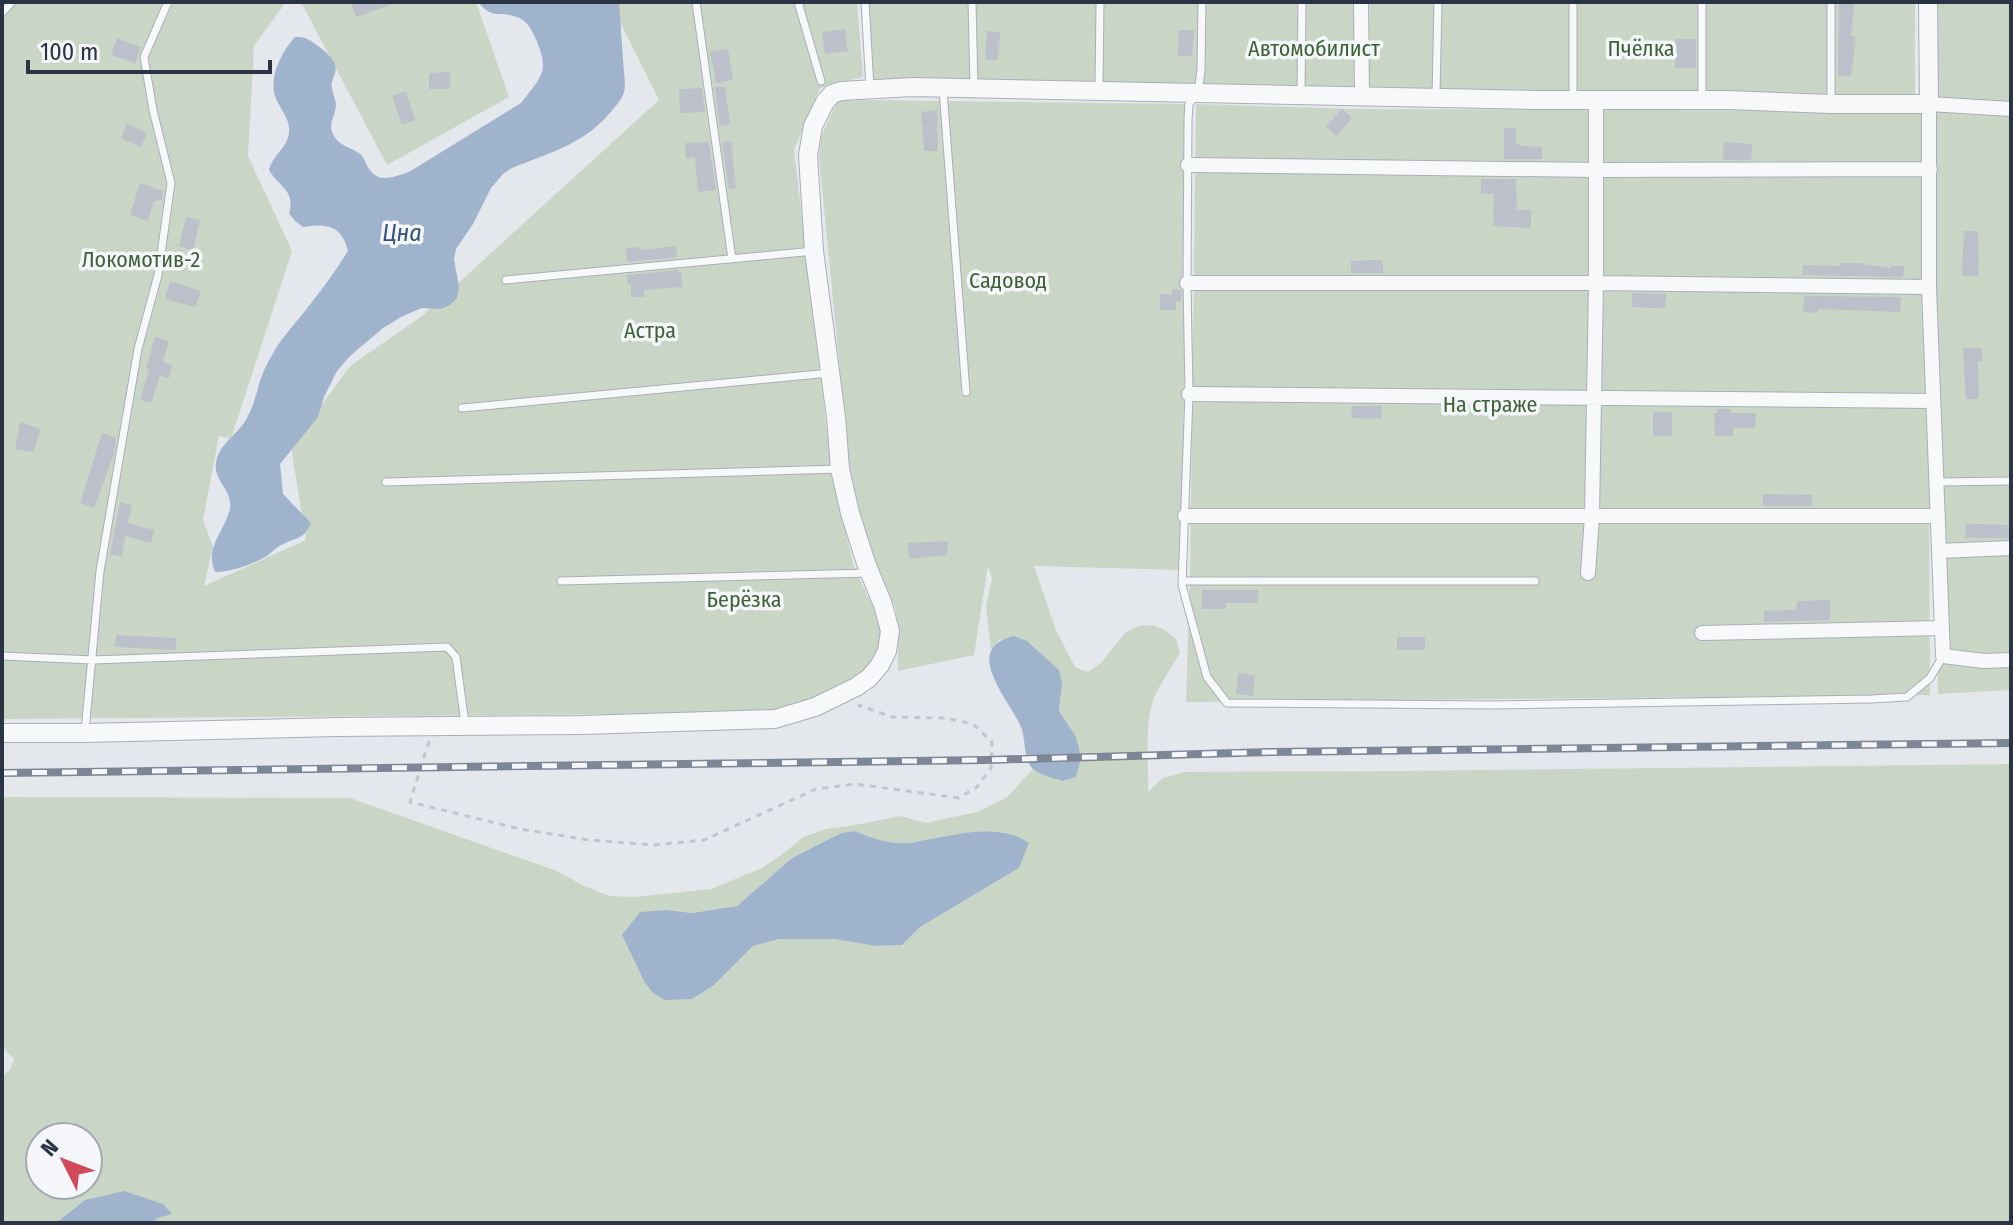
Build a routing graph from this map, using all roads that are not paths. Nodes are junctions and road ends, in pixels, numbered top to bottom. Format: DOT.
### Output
graph roads {
  1 [pos="12,2"];
  2 [pos="168,2"];
  3 [pos="696,2"];
  4 [pos="798,2"];
  5 [pos="865,2"];
  6 [pos="972,2"];
  7 [pos="1100,2"];
  8 [pos="1202,2"];
  9 [pos="1302,2"];
  10 [pos="1361,2"];
  11 [pos="1438,2"];
  12 [pos="1573,2"];
  13 [pos="1702,2"];
  14 [pos="1831,2"];
  15 [pos="1928,2"];
  16 [pos="2,13"];
  17 [pos="821,81"];
  18 [pos="870,88"];
  19 [pos="943,88"];
  20 [pos="975,89"];
  21 [pos="1099,90"];
  22 [pos="1198,93"];
  23 [pos="1301,95"];
  24 [pos="1362,96"];
  25 [pos="1436,97"];
  26 [pos="1573,100"];
  27 [pos="1702,100"];
  28 [pos="1596,101"];
  29 [pos="1831,104"];
  30 [pos="1929,104"];
  31 [pos="2011,109"];
  32 [pos="1188,165"];
  33 [pos="1930,169"];
  34 [pos="1597,170"];
  35 [pos="814,251"];
  36 [pos="732,259"];
  37 [pos="506,280"];
  38 [pos="1187,283"];
  39 [pos="1596,283"];
  40 [pos="1929,287"];
  41 [pos="830,373"];
  42 [pos="966,392"];
  43 [pos="1189,394"];
  44 [pos="1593,398"];
  45 [pos="1933,401"];
  46 [pos="462,408"];
  47 [pos="840,469"];
  48 [pos="2011,481"];
  49 [pos="386,482"];
  50 [pos="1937,482"];
  51 [pos="1185,516"];
  52 [pos="1592,516"];
  53 [pos="1938,516"];
  54 [pos="2011,548"];
  55 [pos="1939,551"];
  56 [pos="870,573"];
  57 [pos="1588,573"];
  58 [pos="561,581"];
  59 [pos="1182,581"];
  60 [pos="1535,581"];
  61 [pos="1942,628"];
  62 [pos="1702,633"];
  63 [pos="2,656"];
  64 [pos="1943,656"];
  65 [pos="93,660"];
  66 [pos="2011,660"];
  67 [pos="465,726"];
  68 [pos="2,733"];
  69 [pos="85,733"];
  1 -- 16 [label="lane"];
  2 -- 65 [label="lane"];
  3 -- 36 [label="lane"];
  4 -- 17 [label="lane"];
  5 -- 18 [label="lane"];
  6 -- 20 [label="lane"];
  7 -- 21 [label="lane"];
  8 -- 22 [label="lane"];
  9 -- 23 [label="lane"];
  10 -- 24 [label="street"];
  11 -- 25 [label="lane"];
  12 -- 26 [label="lane"];
  13 -- 27 [label="lane"];
  14 -- 29 [label="lane"];
  15 -- 30 [label="street"];
  18 -- 19 [label="street"];
  18 -- 35 [label="street"];
  19 -- 20 [label="street"];
  19 -- 42 [label="lane"];
  20 -- 21 [label="street"];
  21 -- 22 [label="street"];
  22 -- 23 [label="street"];
  22 -- 32 [label="lane"];
  23 -- 24 [label="street"];
  24 -- 25 [label="street"];
  25 -- 26 [label="street"];
  26 -- 28 [label="street"];
  27 -- 28 [label="street"];
  27 -- 29 [label="street"];
  28 -- 34 [label="street"];
  29 -- 30 [label="street"];
  30 -- 31 [label="street"];
  30 -- 33 [label="street"];
  32 -- 34 [label="street"];
  32 -- 38 [label="lane"];
  33 -- 34 [label="street"];
  33 -- 40 [label="street"];
  34 -- 39 [label="street"];
  35 -- 36 [label="lane"];
  35 -- 41 [label="street"];
  36 -- 37 [label="lane"];
  38 -- 39 [label="street"];
  38 -- 43 [label="lane"];
  39 -- 40 [label="street"];
  39 -- 44 [label="street"];
  40 -- 45 [label="street"];
  41 -- 46 [label="lane"];
  41 -- 47 [label="street"];
  43 -- 44 [label="street"];
  43 -- 51 [label="lane"];
  44 -- 45 [label="street"];
  44 -- 52 [label="street"];
  45 -- 50 [label="street"];
  47 -- 49 [label="lane"];
  47 -- 56 [label="street"];
  48 -- 50 [label="lane"];
  50 -- 53 [label="street"];
  51 -- 52 [label="street"];
  51 -- 59 [label="lane"];
  52 -- 53 [label="street"];
  52 -- 57 [label="street"];
  53 -- 55 [label="street"];
  54 -- 55 [label="street"];
  55 -- 61 [label="street"];
  56 -- 58 [label="lane"];
  56 -- 67 [label="street"];
  59 -- 60 [label="lane"];
  59 -- 64 [label="lane"];
  61 -- 62 [label="street"];
  61 -- 64 [label="street"];
  63 -- 65 [label="lane"];
  64 -- 66 [label="street"];
  65 -- 67 [label="lane"];
  65 -- 69 [label="lane"];
  67 -- 69 [label="street"];
  68 -- 69 [label="street"];
}
